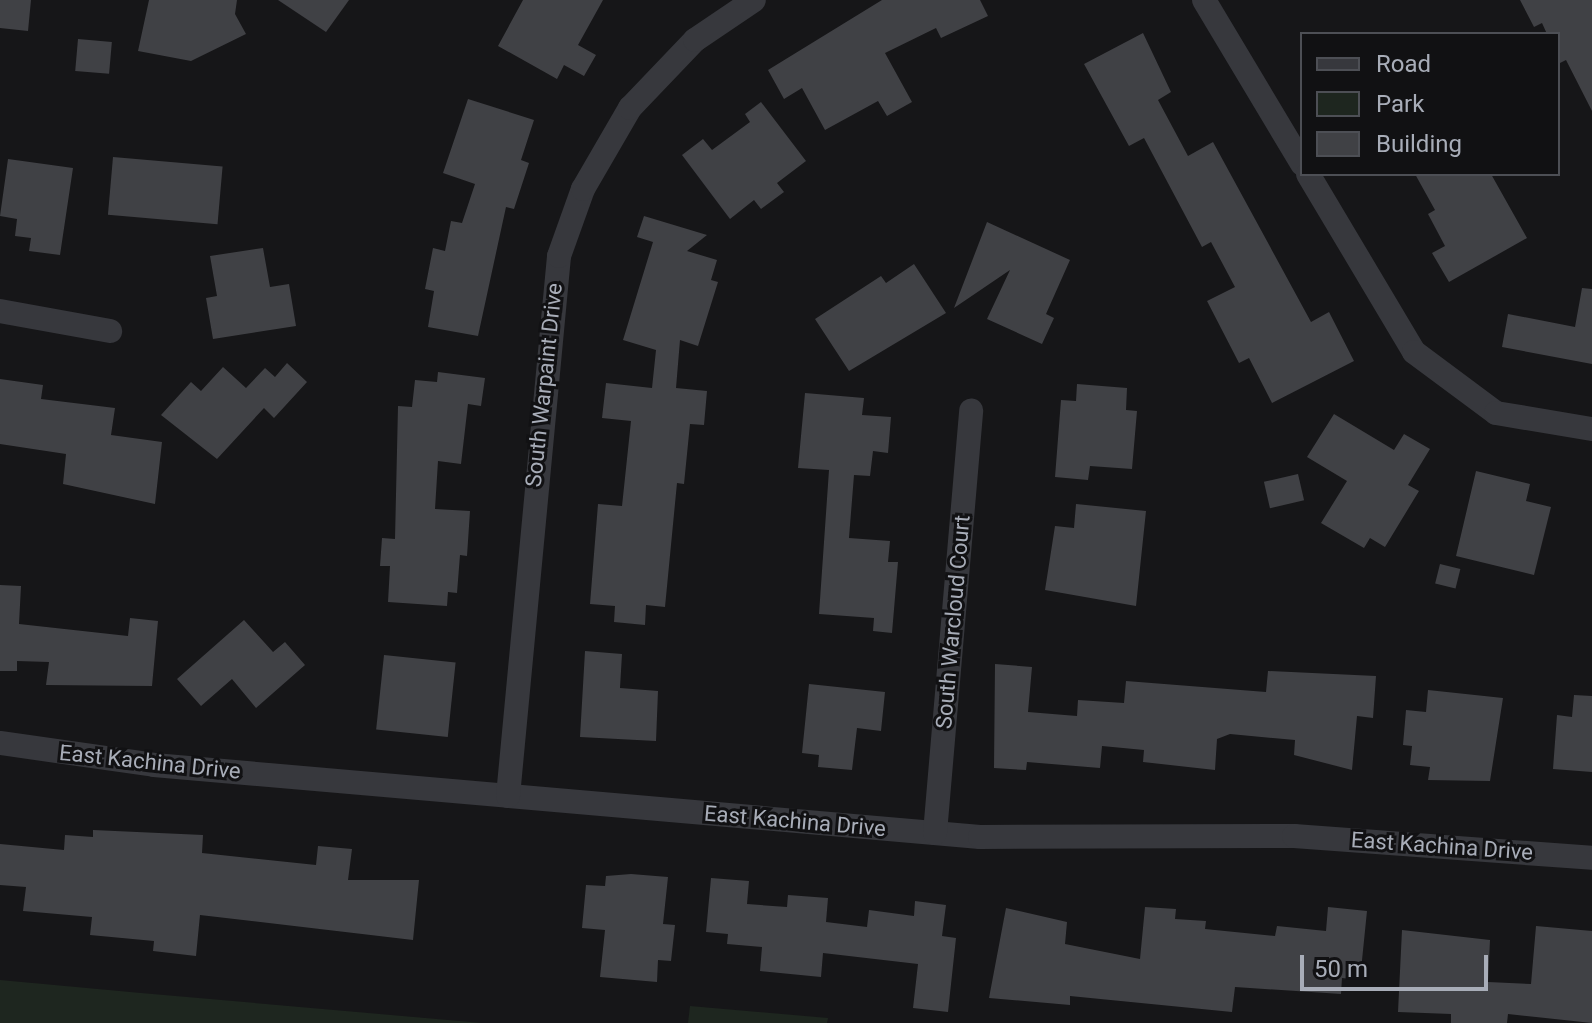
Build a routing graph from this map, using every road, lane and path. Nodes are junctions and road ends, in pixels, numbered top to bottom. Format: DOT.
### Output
graph roads {
  1 [pos="754,0"];
  2 [pos="1204,0"];
  3 [pos="1300,161"];
  4 [pos="1309,176"];
  5 [pos="0,311"];
  6 [pos="110,331"];
  7 [pos="971,411"];
  8 [pos="1592,429"];
  9 [pos="0,743"];
  10 [pos="508,796"];
  11 [pos="935,833"];
  12 [pos="1592,858"];
  1 -- 10 [label="street, South Warpaint Drive"];
  2 -- 3 [label="street"];
  4 -- 8 [label="street"];
  5 -- 6 [label="street"];
  7 -- 11 [label="street, South Warcloud Court"];
  9 -- 10 [label="street, East Kachina Drive"];
  10 -- 11 [label="street, East Kachina Drive"];
  11 -- 12 [label="street, East Kachina Drive"];
}
